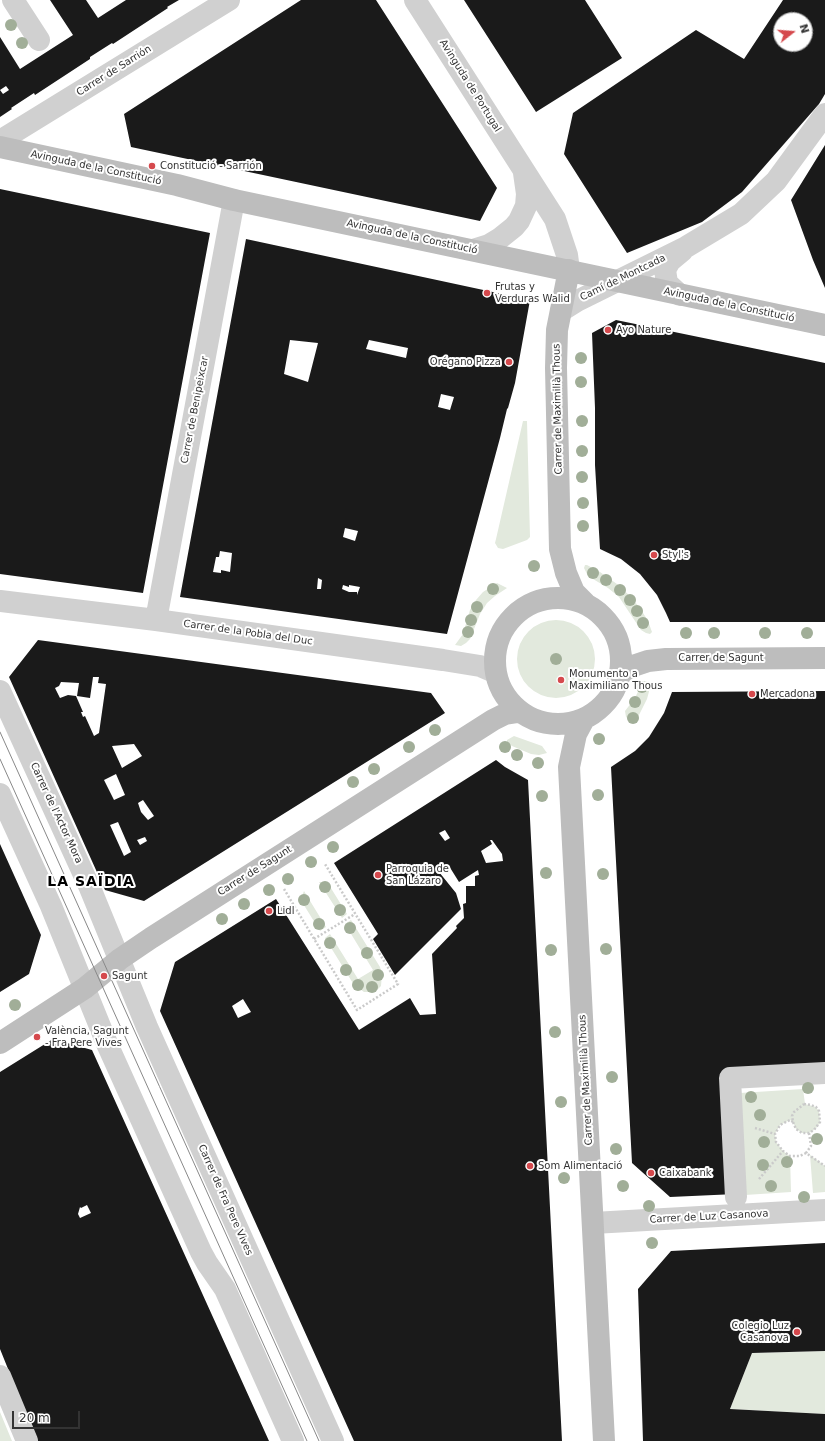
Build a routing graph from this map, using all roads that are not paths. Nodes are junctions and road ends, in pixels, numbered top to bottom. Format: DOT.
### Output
graph roads {
  1 [pos="13,0"];
  2 [pos="229,0"];
  3 [pos="415,0"];
  4 [pos="39,40"];
  5 [pos="825,114"];
  6 [pos="0,141"];
  7 [pos="0,147"];
  8 [pos="524,172"];
  9 [pos="234,200"];
  10 [pos="686,247"];
  11 [pos="473,250"];
  12 [pos="569,270"];
  13 [pos="619,281"];
  14 [pos="680,295"];
  15 [pos="561,310"];
  16 [pos="825,326"];
  17 [pos="560,549"];
  18 [pos="539,600"];
  19 [pos="0,601"];
  20 [pos="585,603"];
  21 [pos="156,620"];
  22 [pos="825,658"];
  23 [pos="494,672"];
  24 [pos="620,673"];
  25 [pos="0,691"];
  26 [pos="518,712"];
  27 [pos="584,719"];
  28 [pos="546,723"];
  29 [pos="569,767"];
  30 [pos="1,797"];
  31 [pos="120,959"];
  32 [pos="85,988"];
  33 [pos="0,1043"];
  34 [pos="825,1073"];
  35 [pos="736,1197"];
  36 [pos="825,1210"];
  37 [pos="593,1223"];
  38 [pos="0,1376"];
  39 [pos="27,1441"];
  40 [pos="293,1441"];
  41 [pos="333,1441"];
  42 [pos="604,1441"];
  1 -- 4 [label="street"];
  2 -- 6 [label="street, Carrer de Sarrión"];
  3 -- 8 [label="street, Avinguda de Portugal"];
  5 -- 10 [label="street, Camí de Montcada"];
  7 -- 9 [label="street, Avinguda de la Constitució"];
  8 -- 11 [label="street, Avinguda de Portugal"];
  8 -- 12 [label="street, Avinguda de Portugal"];
  9 -- 11 [label="street, Avinguda de la Constitució"];
  9 -- 21 [label="street, Carrer de Benipeixcar"];
  10 -- 13 [label="street, Camí de Montcada"];
  10 -- 14 [label="street, Camí de Montcada"];
  11 -- 12 [label="street, Avinguda de la Constitució"];
  12 -- 13 [label="street, Avinguda de la Constitució"];
  12 -- 15 [label="street, Carrer de Maximilià Thous"];
  13 -- 14 [label="street, Avinguda de la Constitució"];
  13 -- 15 [label="street, Camí de Montcada"];
  14 -- 16 [label="street, Avinguda de la Constitució"];
  15 -- 17 [label="street, Carrer de Maximilià Thous"];
  17 -- 18 [label="street, Carrer de Maximilià Thous"];
  17 -- 20 [label="street, Carrer de Maximilià Thous"];
  18 -- 20 [label="street"];
  18 -- 23 [label="street"];
  19 -- 21 [label="street, Carrer de la Pobla del Duc"];
  20 -- 24 [label="street"];
  21 -- 23 [label="street, Carrer de la Pobla del Duc"];
  22 -- 24 [label="street, Carrer de Sagunt"];
  23 -- 26 [label="street"];
  24 -- 27 [label="street"];
  25 -- 31 [label="street, Carrer de l'Actor Mora"];
  26 -- 28 [label="street"];
  26 -- 31 [label="street, Carrer de Sagunt"];
  27 -- 28 [label="street"];
  27 -- 29 [label="street, Carrer de Maximilià Thous"];
  28 -- 29 [label="street, Carrer de Maximilià Thous"];
  29 -- 37 [label="street, Carrer de Maximilià Thous"];
  30 -- 32 [label="street"];
  31 -- 32 [label="street, Carrer de Sagunt"];
  31 -- 41 [label="street, Carrer de Fra Pere Vives"];
  32 -- 33 [label="street, Carrer de Sagunt"];
  32 -- 40 [label="street"];
  34 -- 35 [label="street, Carrer de Luz Casanova"];
  36 -- 37 [label="street, Carrer de Luz Casanova"];
  37 -- 42 [label="street, Carrer de Maximilià Thous"];
  38 -- 39 [label="street"];
}
